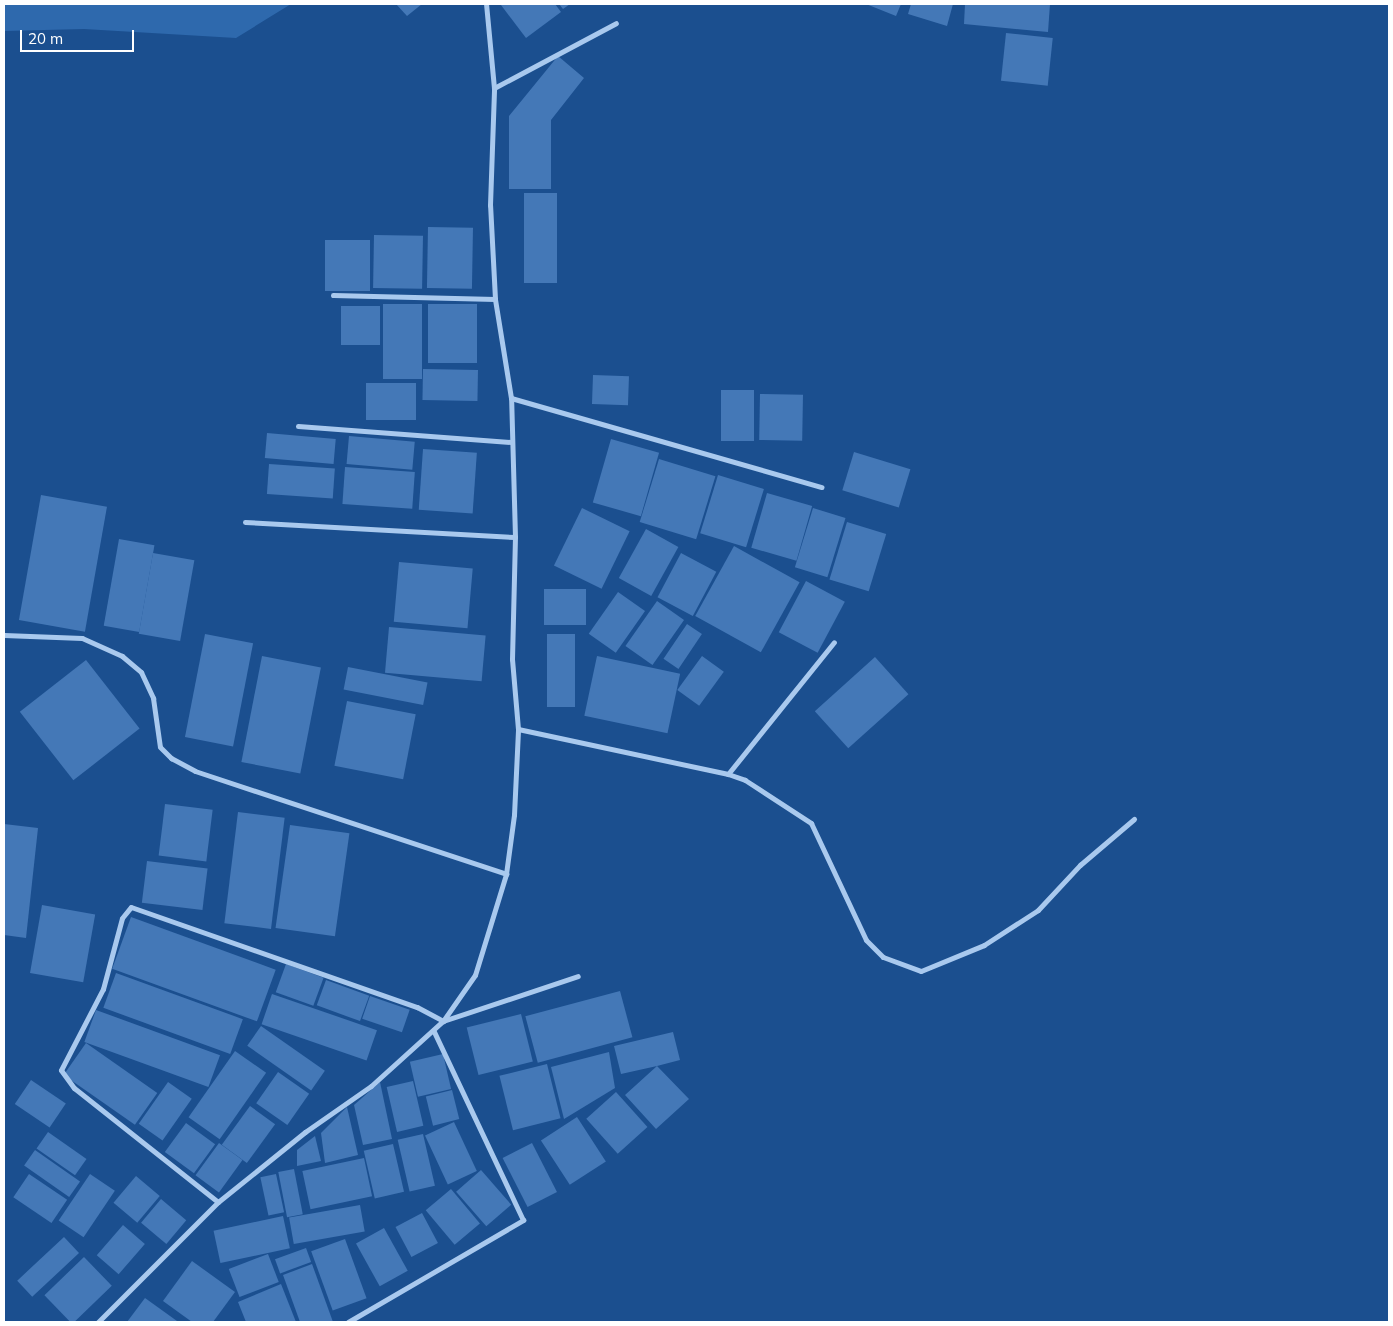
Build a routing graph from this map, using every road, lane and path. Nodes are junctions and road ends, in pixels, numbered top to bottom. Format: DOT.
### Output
graph roads {
  1 [pos="486,4"];
  2 [pos="616,23"];
  3 [pos="494,88"];
  4 [pos="333,295"];
  5 [pos="495,299"];
  6 [pos="511,398"];
  7 [pos="298,426"];
  8 [pos="511,442"];
  9 [pos="822,487"];
  10 [pos="245,522"];
  11 [pos="515,537"];
  12 [pos="4,635"];
  13 [pos="834,642"];
  14 [pos="518,728"];
  15 [pos="728,774"];
  16 [pos="1134,819"];
  17 [pos="506,874"];
  18 [pos="578,976"];
  19 [pos="443,1021"];
  20 [pos="434,1030"];
  21 [pos="218,1202"];
  22 [pos="98,1322"];
  23 [pos="348,1322"];
  1 -- 3 [label="street"];
  2 -- 3 [label="street"];
  3 -- 5 [label="street"];
  4 -- 5 [label="street"];
  5 -- 6 [label="street"];
  6 -- 8 [label="street"];
  6 -- 9 [label="street"];
  7 -- 8 [label="street"];
  8 -- 11 [label="street"];
  10 -- 11 [label="street"];
  11 -- 14 [label="street"];
  12 -- 17 [label="street"];
  13 -- 15 [label="street"];
  14 -- 15 [label="street"];
  14 -- 17 [label="street"];
  15 -- 16 [label="street"];
  17 -- 19 [label="street"];
  18 -- 19 [label="street"];
  19 -- 20 [label="street"];
  19 -- 21 [label="street"];
  20 -- 21 [label="street"];
  20 -- 23 [label="street"];
  21 -- 22 [label="street"];
}
